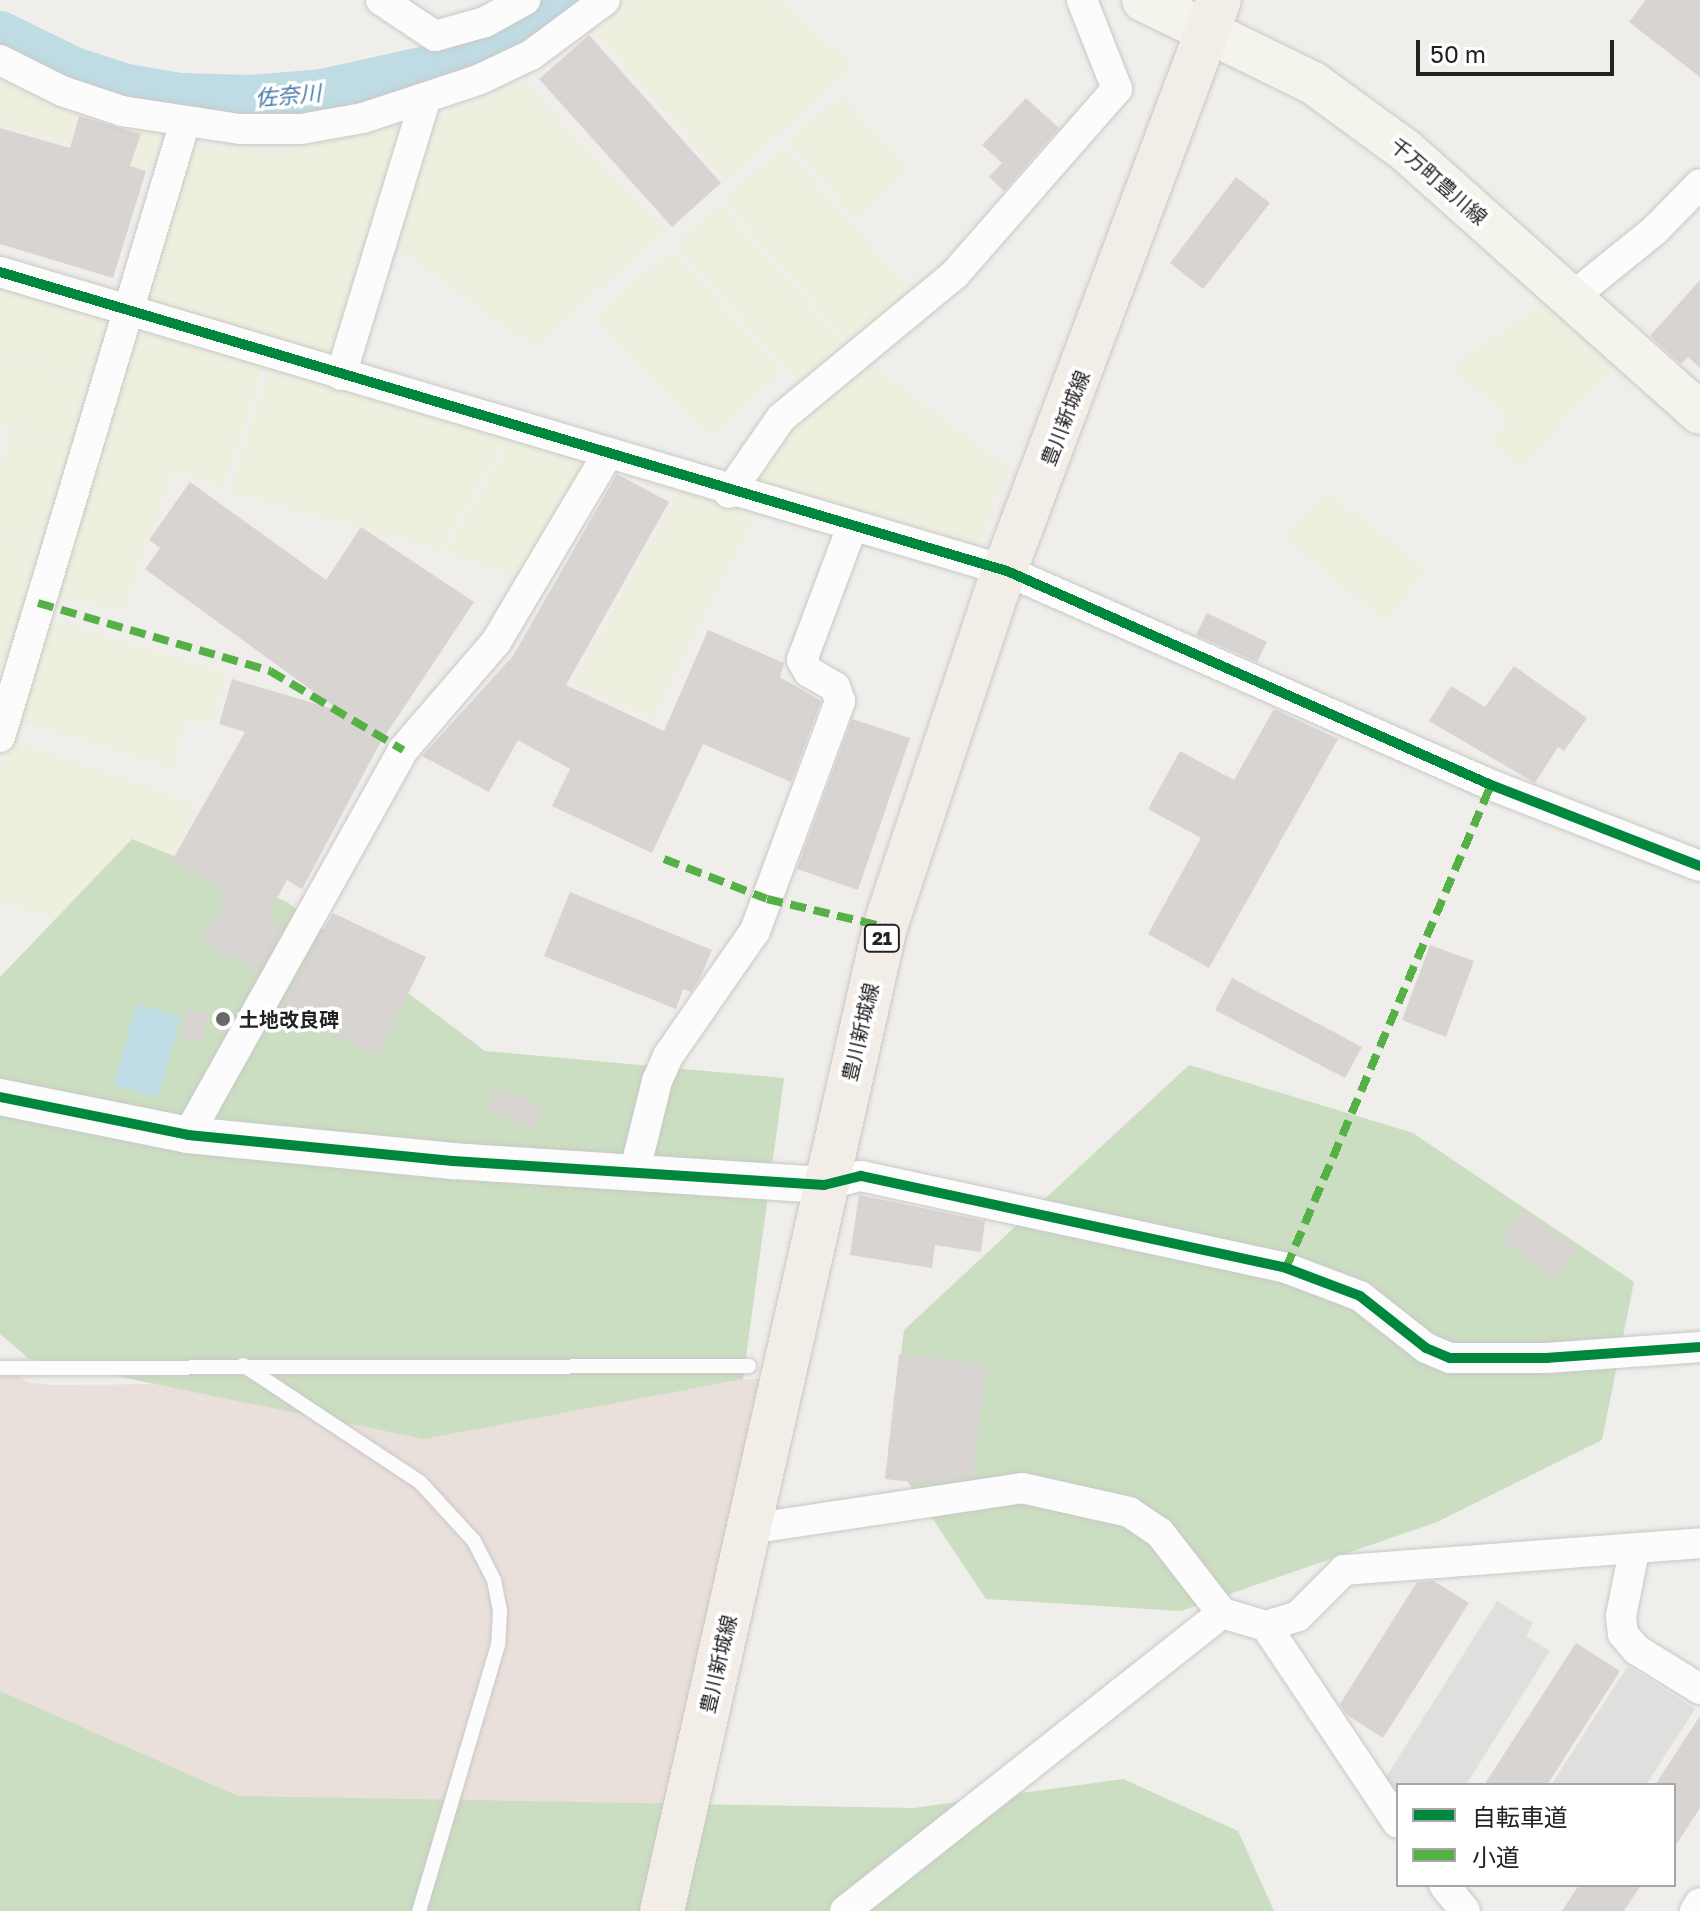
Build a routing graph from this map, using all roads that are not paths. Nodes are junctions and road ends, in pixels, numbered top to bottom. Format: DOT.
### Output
graph roads {
  1 [pos="381,0"];
  2 [pos="525,0"];
  3 [pos="605,0"];
  4 [pos="1082,0"];
  5 [pos="1143,0"];
  6 [pos="1215,16"];
  7 [pos="0,60"];
  8 [pos="425,100"];
  9 [pos="185,122"];
  10 [pos="1700,184"];
  11 [pos="0,272"];
  12 [pos="1571,298"];
  13 [pos="127,310"];
  14 [pos="341,375"];
  15 [pos="1700,413"];
  16 [pos="607,455"];
  17 [pos="729,493"];
  18 [pos="852,527"];
  19 [pos="1007,571"];
  20 [pos="0,737"];
  21 [pos="1700,866"];
  22 [pos="0,1097"];
  23 [pos="188,1135"];
  24 [pos="635,1170"];
  25 [pos="824,1185"];
  26 [pos="1700,1347"];
  27 [pos="243,1365"];
  28 [pos="749,1366"];
  29 [pos="0,1368"];
  30 [pos="749,1529"];
  31 [pos="1700,1543"];
  32 [pos="1634,1551"];
  33 [pos="1222,1613"];
  34 [pos="1266,1626"];
  35 [pos="1700,1689"];
  36 [pos="1396,1820"];
  37 [pos="1446,1887"];
  38 [pos="1700,1903"];
  39 [pos="419,1911"];
  40 [pos="662,1911"];
  41 [pos="845,1911"];
  42 [pos="1465,1911"];
  43 [pos="1695,1911"];
  1 -- 2 [label="street"];
  3 -- 8 [label="street"];
  4 -- 17 [label="street"];
  5 -- 6 [label="main road, 千万町豊川線"];
  6 -- 12 [label="main road, 千万町豊川線"];
  6 -- 19 [label="main road, 豊川新城線 / 21"];
  7 -- 9 [label="street"];
  8 -- 9 [label="street"];
  8 -- 14 [label="street"];
  9 -- 13 [label="street"];
  10 -- 12 [label="street"];
  11 -- 13 [label="street"];
  12 -- 15 [label="main road, 千万町豊川線"];
  13 -- 14 [label="street"];
  13 -- 20 [label="street"];
  14 -- 16 [label="street"];
  16 -- 17 [label="street"];
  16 -- 23 [label="street"];
  17 -- 18 [label="street"];
  18 -- 19 [label="street"];
  18 -- 24 [label="street"];
  19 -- 21 [label="street"];
  19 -- 25 [label="main road, 豊川新城線 / 21"];
  22 -- 23 [label="street"];
  23 -- 24 [label="street"];
  24 -- 25 [label="street"];
  25 -- 26 [label="street"];
  25 -- 30 [label="main road, 豊川新城線 / 21"];
  27 -- 28 [label="lane"];
  27 -- 29 [label="lane"];
  27 -- 39 [label="lane"];
  30 -- 33 [label="street"];
  30 -- 40 [label="main road, 豊川新城線 / 21"];
  31 -- 32 [label="street"];
  32 -- 34 [label="street"];
  32 -- 35 [label="street"];
  33 -- 34 [label="street"];
  33 -- 41 [label="street"];
  34 -- 36 [label="street"];
  37 -- 42 [label="street"];
  38 -- 43 [label="street"];
}
